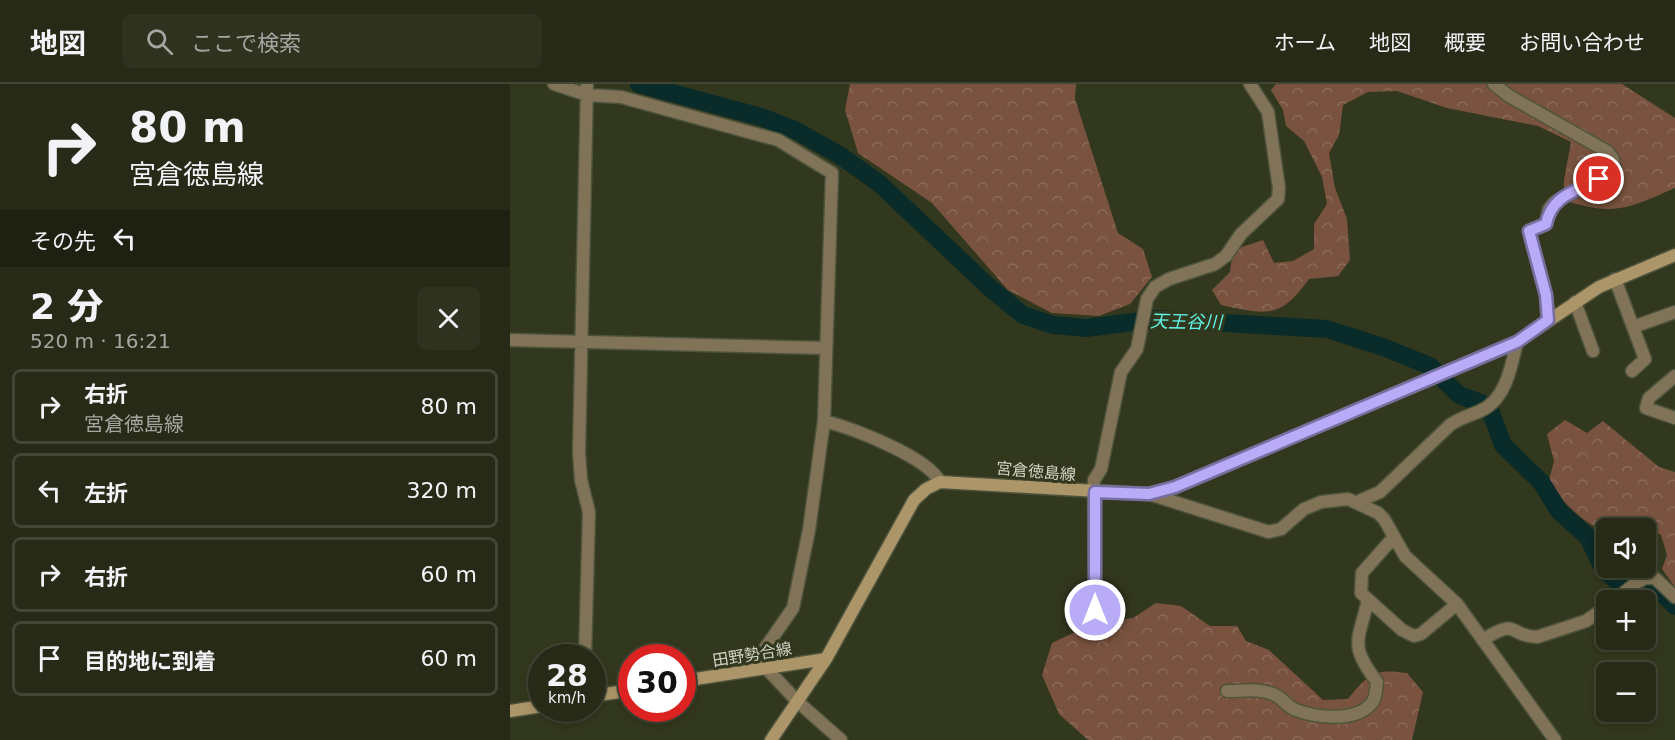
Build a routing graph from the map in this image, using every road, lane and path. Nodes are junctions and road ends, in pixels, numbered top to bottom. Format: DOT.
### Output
graph roads {
  1 [pos="554,84"];
  2 [pos="1250,84"];
  3 [pos="1494,84"];
  4 [pos="587,89"];
  5 [pos="1675,255"];
  6 [pos="1615,279"];
  7 [pos="1575,303"];
  8 [pos="1675,312"];
  9 [pos="1548,320"];
  10 [pos="1634,327"];
  11 [pos="510,340"];
  12 [pos="581,342"];
  13 [pos="1517,342"];
  14 [pos="825,348"];
  15 [pos="1593,351"];
  16 [pos="1632,371"];
  17 [pos="1675,376"];
  18 [pos="1675,418"];
  19 [pos="824,422"];
  20 [pos="940,483"];
  21 [pos="1095,492"];
  22 [pos="1149,494"];
  23 [pos="1356,502"];
  24 [pos="1393,538"];
  25 [pos="1629,590"];
  26 [pos="1675,597"];
  27 [pos="1368,600"];
  28 [pos="1457,604"];
  29 [pos="1095,610"];
  30 [pos="1596,614"];
  31 [pos="1484,639"];
  32 [pos="585,644"];
  33 [pos="826,659"];
  34 [pos="766,668"];
  35 [pos="750,670"];
  36 [pos="696,679"];
  37 [pos="1227,691"];
  38 [pos="798,702"];
  39 [pos="528,708"];
  40 [pos="510,711"];
  41 [pos="771,740"];
  42 [pos="841,740"];
  43 [pos="1555,740"];
  1 -- 4 [label="street"];
  2 -- 21 [label="street"];
  3 -- 9 [label="street"];
  4 -- 12 [label="street"];
  4 -- 14 [label="street"];
  5 -- 6 [label="main road, 宮倉徳島線"];
  6 -- 7 [label="main road, 宮倉徳島線"];
  6 -- 10 [label="street"];
  7 -- 9 [label="main road, 宮倉徳島線"];
  7 -- 15 [label="street"];
  8 -- 10 [label="street"];
  9 -- 13 [label="main road, 宮倉徳島線"];
  10 -- 16 [label="street"];
  11 -- 12 [label="street"];
  12 -- 14 [label="street"];
  12 -- 32 [label="street"];
  13 -- 22 [label="main road, 宮倉徳島線"];
  13 -- 23 [label="street"];
  14 -- 19 [label="street"];
  17 -- 18 [label="street"];
  19 -- 20 [label="street"];
  19 -- 35 [label="street"];
  20 -- 21 [label="main road, 宮倉徳島線"];
  20 -- 33 [label="main road"];
  21 -- 22 [label="main road, 宮倉徳島線"];
  21 -- 29 [label="street"];
  22 -- 23 [label="street"];
  23 -- 24 [label="street"];
  24 -- 27 [label="street"];
  24 -- 28 [label="street"];
  25 -- 26 [label="street"];
  27 -- 28 [label="street"];
  27 -- 37 [label="street"];
  28 -- 31 [label="street"];
  30 -- 31 [label="street"];
  31 -- 43 [label="street"];
  33 -- 34 [label="main road, 田野勢合線"];
  33 -- 38 [label="main road"];
  34 -- 35 [label="main road, 田野勢合線"];
  34 -- 38 [label="street"];
  35 -- 36 [label="main road, 田野勢合線"];
  38 -- 41 [label="main road"];
  38 -- 42 [label="street"];
  39 -- 40 [label="main road"];
}
